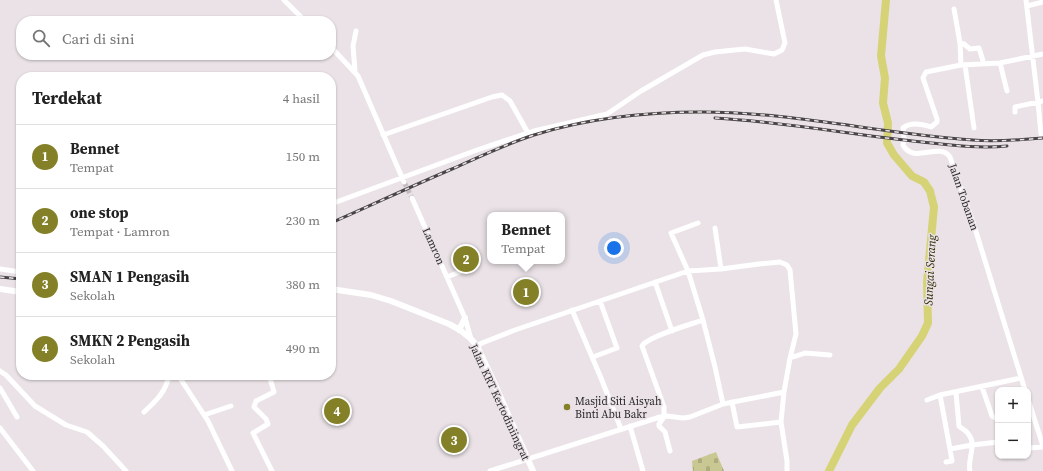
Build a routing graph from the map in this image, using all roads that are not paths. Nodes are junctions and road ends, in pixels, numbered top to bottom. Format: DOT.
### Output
graph roads {
  1 [pos="284,0"];
  2 [pos="776,0"];
  3 [pos="1043,2"];
  4 [pos="1026,3"];
  5 [pos="954,9"];
  6 [pos="300,16"];
  7 [pos="356,31"];
  8 [pos="960,43"];
  9 [pos="336,52"];
  10 [pos="1043,54"];
  11 [pos="1033,56"];
  12 [pos="1000,62"];
  13 [pos="984,64"];
  14 [pos="963,65"];
  15 [pos="355,71"];
  16 [pos="1007,91"];
  17 [pos="1041,102"];
  18 [pos="1015,112"];
  19 [pos="974,128"];
  20 [pos="528,133"];
  21 [pos="1041,134"];
  22 [pos="383,135"];
  23 [pos="403,179"];
  24 [pos="412,198"];
  25 [pos="336,202"];
  26 [pos="698,223"];
  27 [pos="714,228"];
  28 [pos="472,267"];
  29 [pos="0,269"];
  30 [pos="721,269"];
  31 [pos="16,271"];
  32 [pos="688,271"];
  33 [pos="447,277"];
  34 [pos="655,282"];
  35 [pos="0,289"];
  36 [pos="336,290"];
  37 [pos="16,291"];
  38 [pos="600,301"];
  39 [pos="572,310"];
  40 [pos="465,318"];
  41 [pos="703,320"];
  42 [pos="459,330"];
  43 [pos="672,331"];
  44 [pos="471,339"];
  45 [pos="477,346"];
  46 [pos="830,355"];
  47 [pos="593,357"];
  48 [pos="790,358"];
  49 [pos="0,371"];
  50 [pos="1021,378"];
  51 [pos="168,380"];
  52 [pos="181,380"];
  53 [pos="270,380"];
  54 [pos="982,386"];
  55 [pos="1024,387"];
  56 [pos="0,388"];
  57 [pos="784,392"];
  58 [pos="956,392"];
  59 [pos="940,395"];
  60 [pos="927,400"];
  61 [pos="732,402"];
  62 [pos="723,404"];
  63 [pos="231,406"];
  64 [pos="1031,408"];
  65 [pos="144,412"];
  66 [pos="204,414"];
  67 [pos="664,417"];
  68 [pos="17,418"];
  69 [pos="995,418"];
  70 [pos="781,422"];
  71 [pos="630,426"];
  72 [pos="0,428"];
  73 [pos="622,429"];
  74 [pos="995,442"];
  75 [pos="972,445"];
  76 [pos="1043,446"];
  77 [pos="1031,448"];
  78 [pos="950,449"];
  79 [pos="670,451"];
  80 [pos="527,459"];
  81 [pos="946,462"];
  82 [pos="33,471"];
  83 [pos="126,471"];
  84 [pos="232,471"];
  85 [pos="272,471"];
  86 [pos="490,471"];
  87 [pos="533,471"];
  88 [pos="643,471"];
  89 [pos="787,471"];
  90 [pos="970,471"];
  1 -- 6 [label="street"];
  2 -- 20 [label="street"];
  3 -- 4 [label="street"];
  4 -- 11 [label="street"];
  5 -- 8 [label="street"];
  7 -- 15 [label="street"];
  8 -- 13 [label="street"];
  8 -- 14 [label="street"];
  9 -- 15 [label="street"];
  10 -- 11 [label="street, Jalan Tobanan"];
  11 -- 12 [label="street, Jalan Tobanan"];
  11 -- 17 [label="street"];
  12 -- 13 [label="street, Jalan Tobanan"];
  12 -- 16 [label="street"];
  13 -- 14 [label="street, Jalan Tobanan"];
  14 -- 19 [label="street"];
  14 -- 50 [label="street, Jalan Tobanan"];
  15 -- 22 [label="street"];
  17 -- 18 [label="street"];
  17 -- 21 [label="street"];
  20 -- 22 [label="street"];
  20 -- 23 [label="street"];
  22 -- 23 [label="street"];
  23 -- 25 [label="street"];
  24 -- 33 [label="street, Lamron"];
  26 -- 32 [label="street"];
  27 -- 30 [label="street"];
  28 -- 33 [label="street"];
  29 -- 31 [label="street"];
  30 -- 32 [label="street"];
  30 -- 48 [label="street"];
  32 -- 34 [label="street"];
  32 -- 41 [label="street"];
  33 -- 40 [label="street, Lamron"];
  34 -- 38 [label="street"];
  34 -- 43 [label="street"];
  35 -- 37 [label="main road"];
  36 -- 42 [label="main road, Jalan KRT Kertodiniingrat"];
  38 -- 39 [label="street"];
  38 -- 47 [label="street"];
  39 -- 45 [label="street"];
  39 -- 47 [label="street"];
  40 -- 42 [label="main road"];
  40 -- 44 [label="street, Lamron"];
  41 -- 43 [label="street"];
  41 -- 62 [label="street"];
  42 -- 44 [label="main road, Jalan KRT Kertodiniingrat"];
  43 -- 67 [label="street"];
  44 -- 45 [label="main road, Jalan KRT Kertodiniingrat"];
  45 -- 80 [label="main road, Jalan KRT Kertodiniingrat"];
  46 -- 48 [label="street"];
  47 -- 73 [label="street"];
  48 -- 57 [label="street"];
  49 -- 83 [label="street"];
  50 -- 54 [label="street"];
  50 -- 55 [label="street, Jalan Tobanan"];
  51 -- 65 [label="street"];
  52 -- 66 [label="street"];
  53 -- 85 [label="street"];
  54 -- 58 [label="street"];
  54 -- 69 [label="street"];
  56 -- 68 [label="street"];
  57 -- 61 [label="street"];
  57 -- 70 [label="street"];
  58 -- 59 [label="street"];
  58 -- 75 [label="street"];
  59 -- 60 [label="street"];
  59 -- 78 [label="street"];
  61 -- 62 [label="street"];
  61 -- 70 [label="street"];
  62 -- 67 [label="street"];
  63 -- 66 [label="street"];
  64 -- 76 [label="street"];
  66 -- 84 [label="street"];
  67 -- 71 [label="street"];
  67 -- 79 [label="street"];
  70 -- 89 [label="street"];
  71 -- 73 [label="street"];
  71 -- 88 [label="street"];
  72 -- 82 [label="street"];
  73 -- 80 [label="street"];
  74 -- 75 [label="street"];
  75 -- 78 [label="street"];
  75 -- 90 [label="street"];
  76 -- 77 [label="street"];
  78 -- 81 [label="street"];
  80 -- 86 [label="street"];
  80 -- 87 [label="main road, Jalan KRT Kertodiniingrat"];
}
